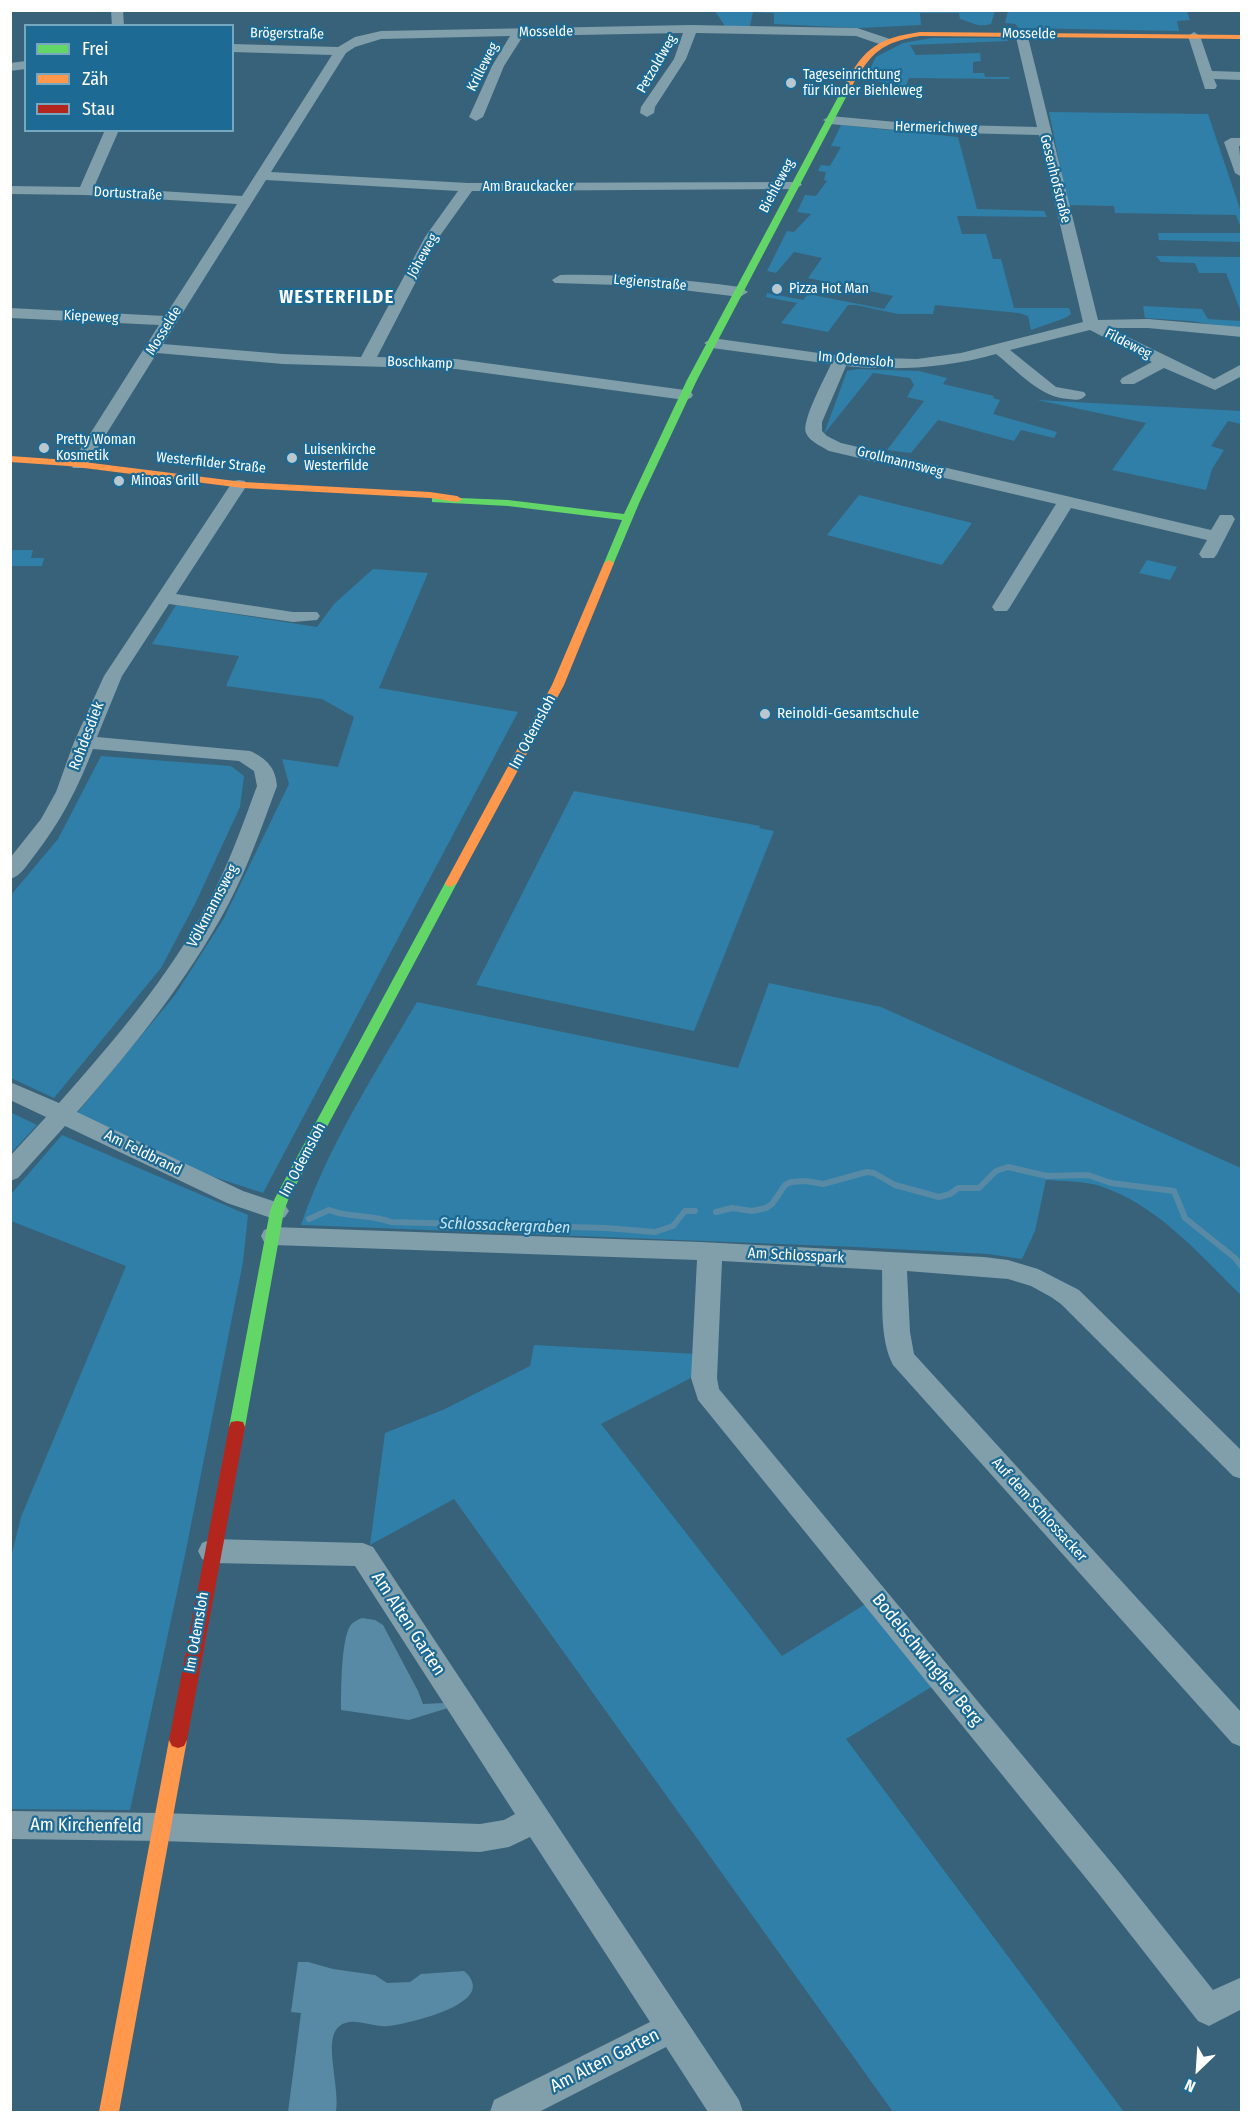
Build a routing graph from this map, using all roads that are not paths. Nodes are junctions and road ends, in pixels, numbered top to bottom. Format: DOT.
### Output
graph roads {
  1 [pos="691,29"];
  2 [pos="519,32"];
  3 [pos="1021,33"];
  4 [pos="1194,36"];
  5 [pos="1242,37"];
  6 [pos="885,42"];
  7 [pos="234,48"];
  8 [pos="341,51"];
  9 [pos="1242,75"];
  10 [pos="647,113"];
  11 [pos="476,117"];
  12 [pos="830,120"];
  13 [pos="1043,130"];
  14 [pos="110,132"];
  15 [pos="1233,138"];
  16 [pos="1242,173"];
  17 [pos="262,177"];
  18 [pos="795,185"];
  19 [pos="468,187"];
  20 [pos="10,189"];
  21 [pos="85,191"];
  22 [pos="246,200"];
  23 [pos="560,280"];
  24 [pos="740,292"];
  25 [pos="10,313"];
  26 [pos="171,321"];
  27 [pos="1092,325"];
  28 [pos="1239,336"];
  29 [pos="153,348"];
  30 [pos="710,348"];
  31 [pos="999,348"];
  32 [pos="841,359"];
  33 [pos="367,361"];
  34 [pos="1164,362"];
  35 [pos="1242,369"];
  36 [pos="1128,381"];
  37 [pos="685,395"];
  38 [pos="1078,395"];
  39 [pos="10,459"];
  40 [pos="79,465"];
  41 [pos="239,485"];
  42 [pos="1066,502"];
  43 [pos="628,513"];
  44 [pos="1226,519"];
  45 [pos="1217,537"];
  46 [pos="1208,554"];
  47 [pos="164,598"];
  48 [pos="1001,607"];
  49 [pos="311,616"];
  50 [pos="84,742"];
  51 [pos="10,872"];
  52 [pos="10,1090"];
  53 [pos="63,1115"];
  54 [pos="10,1172"];
  55 [pos="277,1211"];
  56 [pos="273,1236"];
  57 [pos="711,1252"];
  58 [pos="894,1261"];
  59 [pos="1242,1468"];
  60 [pos="212,1551"];
  61 [pos="1242,1734"];
  62 [pos="536,1818"];
  63 [pos="10,1826"];
  64 [pos="162,1827"];
  65 [pos="1242,1992"];
  66 [pos="672,2027"];
  67 [pos="109,2112"];
  68 [pos="506,2112"];
  69 [pos="727,2112"];
  1 -- 2 [label="street, Mosselde"];
  1 -- 6 [label="street, Mosselde"];
  1 -- 10 [label="street, Petzoldweg"];
  2 -- 8 [label="street, Mosselde"];
  2 -- 11 [label="street, Krilleweg"];
  3 -- 4 [label="street, Mosselde"];
  3 -- 6 [label="street, Mosselde"];
  3 -- 13 [label="street, Gesenhofstraße"];
  4 -- 5 [label="street, Mosselde"];
  4 -- 9 [label="street"];
  6 -- 12 [label="street, Biehleweg"];
  7 -- 8 [label="street, Brögerstraße"];
  8 -- 17 [label="street, Mosselde"];
  12 -- 13 [label="street, Hermerichweg"];
  12 -- 18 [label="street, Biehleweg"];
  13 -- 27 [label="street, Gesenhofstraße"];
  14 -- 21 [label="street"];
  15 -- 16 [label="street"];
  17 -- 19 [label="street, Am Brauckacker"];
  17 -- 22 [label="street, Mosselde"];
  18 -- 19 [label="street, Am Brauckacker"];
  18 -- 24 [label="street, Biehleweg"];
  19 -- 33 [label="street, Jöheweg"];
  20 -- 21 [label="street, Dortustraße"];
  21 -- 22 [label="street, Dortustraße"];
  22 -- 26 [label="street, Mosselde"];
  23 -- 24 [label="street, Legienstraße"];
  24 -- 30 [label="street, Biehleweg"];
  25 -- 26 [label="street, Kiepeweg"];
  26 -- 29 [label="street, Mosselde"];
  27 -- 28 [label="street, Im Odemsloh"];
  27 -- 31 [label="street, Im Odemsloh"];
  27 -- 34 [label="street, Fildeweg"];
  29 -- 33 [label="street, Boschkamp"];
  29 -- 40 [label="street, Mosselde"];
  30 -- 32 [label="street, Im Odemsloh"];
  30 -- 37 [label="street, Im Odemsloh"];
  31 -- 32 [label="street, Im Odemsloh"];
  31 -- 38 [label="street"];
  32 -- 42 [label="street, Grollmannsweg"];
  33 -- 37 [label="street, Boschkamp"];
  34 -- 35 [label="street, Fildeweg"];
  34 -- 36 [label="street, Fildeweg"];
  37 -- 43 [label="street, Im Odemsloh"];
  39 -- 40 [label="street, Westerfilder Straße"];
  40 -- 41 [label="street, Westerfilder Straße"];
  41 -- 43 [label="street, Westerfilder Straße"];
  41 -- 47 [label="street, Rohdesdiek"];
  42 -- 45 [label="street, Grollmannsweg"];
  42 -- 48 [label="street"];
  43 -- 55 [label="street, Im Odemsloh"];
  44 -- 45 [label="street"];
  45 -- 46 [label="street"];
  47 -- 49 [label="street"];
  47 -- 50 [label="street, Rohdesdiek"];
  50 -- 51 [label="street, Rohdesdiek"];
  50 -- 53 [label="street, Völkmannsweg"];
  52 -- 53 [label="street, Am Feldbrand"];
  53 -- 54 [label="street, Völkmannsweg"];
  53 -- 55 [label="street, Am Feldbrand"];
  55 -- 56 [label="street, Im Odemsloh"];
  56 -- 57 [label="street, Am Schlosspark"];
  56 -- 60 [label="street, Im Odemsloh"];
  57 -- 58 [label="street, Am Schlosspark"];
  57 -- 65 [label="street, Bodelschwingher Berg"];
  58 -- 59 [label="street, Am Schlosspark"];
  58 -- 61 [label="street, Auf dem Schlossacker"];
  60 -- 62 [label="street, Am Alten Garten"];
  60 -- 64 [label="street, Im Odemsloh"];
  62 -- 64 [label="street"];
  62 -- 66 [label="street, Am Alten Garten"];
  63 -- 64 [label="street, Am Kirchenfeld"];
  64 -- 67 [label="street, Im Odemsloh"];
  66 -- 68 [label="street, Am Alten Garten"];
  66 -- 69 [label="street, Am Alten Garten"];
}
